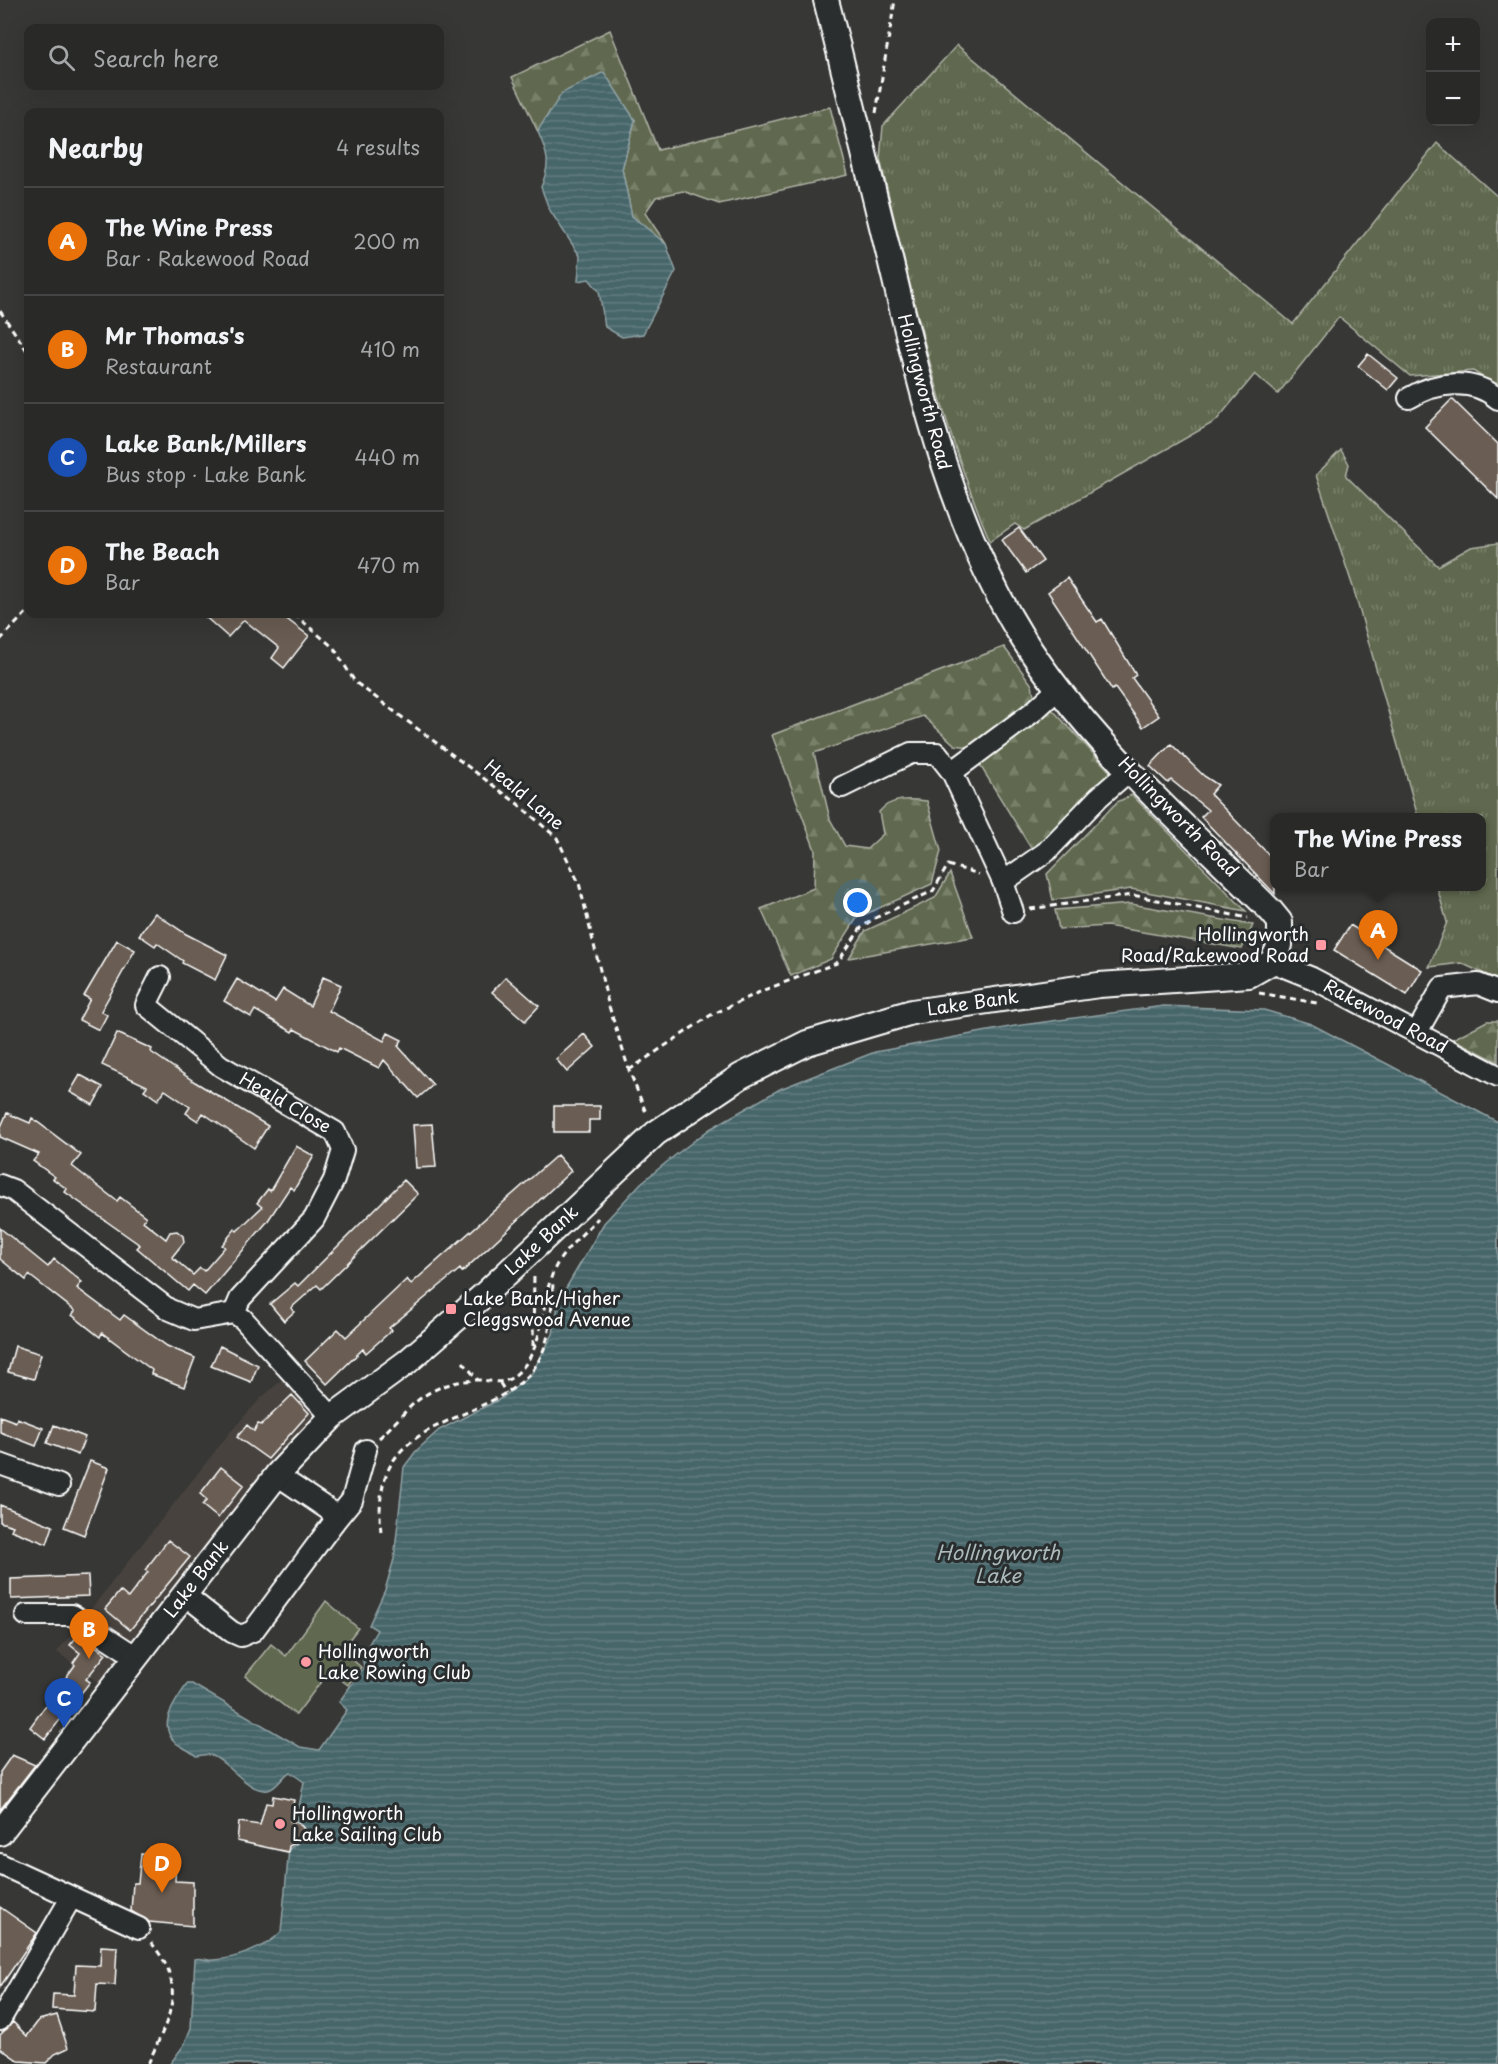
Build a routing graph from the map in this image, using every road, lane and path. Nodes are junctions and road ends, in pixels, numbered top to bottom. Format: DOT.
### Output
graph roads {
  1 [pos="826,0"];
  2 [pos="895,0"];
  3 [pos="875,118"];
  4 [pos="0,311"];
  5 [pos="24,346"];
  6 [pos="1409,399"];
  7 [pos="1498,399"];
  8 [pos="24,615"];
  9 [pos="299,618"];
  10 [pos="0,640"];
  11 [pos="1058,689"];
  12 [pos="1130,770"];
  13 [pos="952,772"];
  14 [pos="842,787"];
  15 [pos="1003,882"];
  16 [pos="1271,911"];
  17 [pos="1013,912"];
  18 [pos="1272,962"];
  19 [pos="160,977"];
  20 [pos="1250,992"];
  21 [pos="1498,992"];
  22 [pos="1345,997"];
  23 [pos="1417,1032"];
  24 [pos="628,1070"];
  25 [pos="1498,1076"];
  26 [pos="649,1121"];
  27 [pos="0,1185"];
  28 [pos="602,1214"];
  29 [pos="536,1268"];
  30 [pos="553,1272"];
  31 [pos="234,1313"];
  32 [pos="533,1349"];
  33 [pos="463,1362"];
  34 [pos="513,1377"];
  35 [pos="478,1380"];
  36 [pos="500,1383"];
  37 [pos="518,1384"];
  38 [pos="506,1393"];
  39 [pos="332,1417"];
  40 [pos="366,1450"];
  41 [pos="0,1464"];
  42 [pos="277,1475"];
  43 [pos="59,1485"];
  44 [pos="334,1522"];
  45 [pos="381,1532"];
  46 [pos="185,1595"];
  47 [pos="26,1615"];
  48 [pos="135,1656"];
  49 [pos="0,1833"];
  50 [pos="0,1864"];
  51 [pos="71,1898"];
  52 [pos="139,1928"];
  53 [pos="0,2020"];
  1 -- 11 [label="main road, Hollingworth Road"];
  2 -- 3 [label="path"];
  4 -- 5 [label="path"];
  6 -- 7 [label="street"];
  8 -- 10 [label="path"];
  9 -- 24 [label="path, Heald Lane"];
  11 -- 12 [label="main road, Hollingworth Road"];
  11 -- 13 [label="street"];
  12 -- 15 [label="street"];
  12 -- 16 [label="main road, Hollingworth Road"];
  13 -- 14 [label="street"];
  13 -- 15 [label="street"];
  15 -- 17 [label="street"];
  15 -- 24 [label="path"];
  16 -- 17 [label="path"];
  16 -- 18 [label="main road, Hollingworth Road"];
  18 -- 22 [label="street, Rakewood Road"];
  18 -- 39 [label="main road, Lake Bank"];
  19 -- 31 [label="street, Heald Close"];
  20 -- 22 [label="path"];
  21 -- 23 [label="street"];
  22 -- 23 [label="street, Rakewood Road"];
  23 -- 25 [label="street, Rakewood Road"];
  24 -- 26 [label="path, Heald Lane"];
  27 -- 31 [label="street"];
  28 -- 30 [label="path"];
  29 -- 32 [label="path"];
  30 -- 32 [label="path"];
  30 -- 37 [label="path"];
  31 -- 39 [label="street"];
  32 -- 34 [label="path"];
  33 -- 35 [label="path"];
  34 -- 36 [label="path"];
  34 -- 37 [label="path"];
  35 -- 36 [label="path"];
  35 -- 40 [label="path"];
  36 -- 38 [label="path"];
  37 -- 38 [label="path"];
  38 -- 45 [label="path"];
  39 -- 42 [label="main road, Lake Bank"];
  40 -- 44 [label="street"];
  41 -- 43 [label="street"];
  42 -- 44 [label="street"];
  42 -- 46 [label="main road, Lake Bank"];
  44 -- 46 [label="street"];
  46 -- 48 [label="main road, Lake Bank"];
  47 -- 48 [label="street"];
  48 -- 49 [label="main road, Lake Bank"];
  50 -- 51 [label="street"];
  51 -- 52 [label="street"];
  51 -- 53 [label="street"];
}
